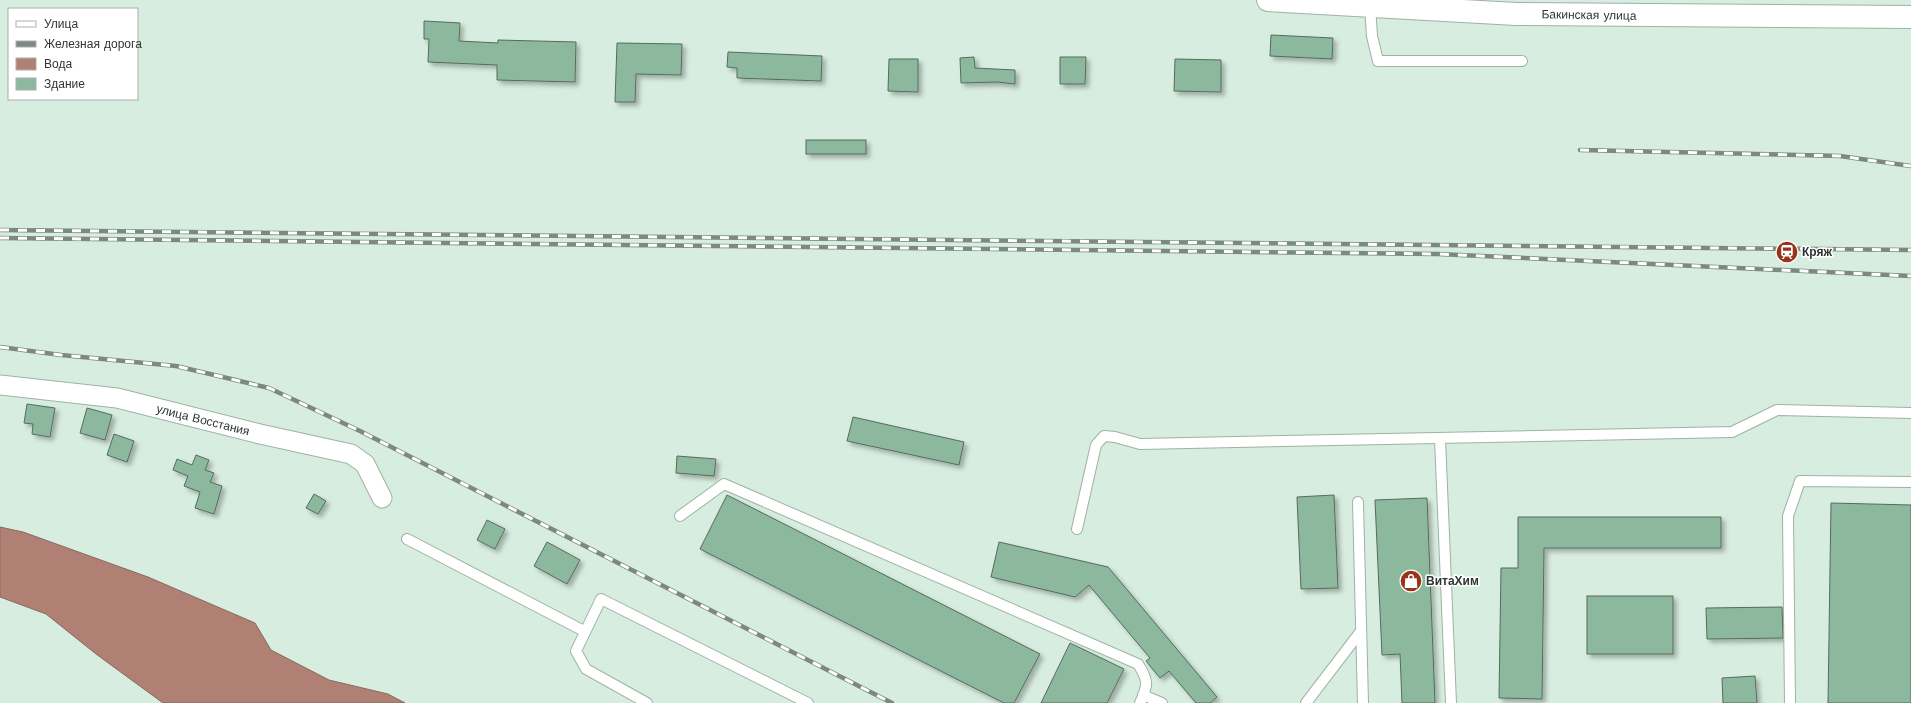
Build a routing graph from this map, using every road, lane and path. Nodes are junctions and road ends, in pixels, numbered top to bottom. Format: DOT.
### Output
graph roads {
  1 [pos="1268,0"];
  2 [pos="1370,6"];
  3 [pos="1515,7"];
  4 [pos="1911,16"];
  5 [pos="1522,61"];
  6 [pos="0,384"];
  7 [pos="1911,413"];
  8 [pos="1440,439"];
  9 [pos="1911,482"];
  10 [pos="382,498"];
  11 [pos="1358,502"];
  12 [pos="680,516"];
  13 [pos="1077,529"];
  14 [pos="407,539"];
  15 [pos="584,631"];
  16 [pos="1361,631"];
  17 [pos="1141,699"];
  18 [pos="647,703"];
  19 [pos="808,703"];
  20 [pos="1162,703"];
  21 [pos="1306,703"];
  22 [pos="1363,703"];
  23 [pos="1451,703"];
  24 [pos="1790,703"];
  1 -- 2 [label="main road, Бакинская улица"];
  2 -- 3 [label="main road, Бакинская улица"];
  2 -- 5 [label="lane"];
  3 -- 4 [label="main road, Бакинская улица"];
  6 -- 10 [label="street, улица Восстания"];
  7 -- 8 [label="lane"];
  8 -- 13 [label="lane"];
  8 -- 23 [label="lane"];
  9 -- 24 [label="lane"];
  11 -- 16 [label="lane"];
  12 -- 17 [label="lane"];
  14 -- 15 [label="lane"];
  15 -- 18 [label="lane"];
  15 -- 19 [label="lane"];
  16 -- 21 [label="lane"];
  16 -- 22 [label="lane"];
  17 -- 20 [label="lane"];
}
